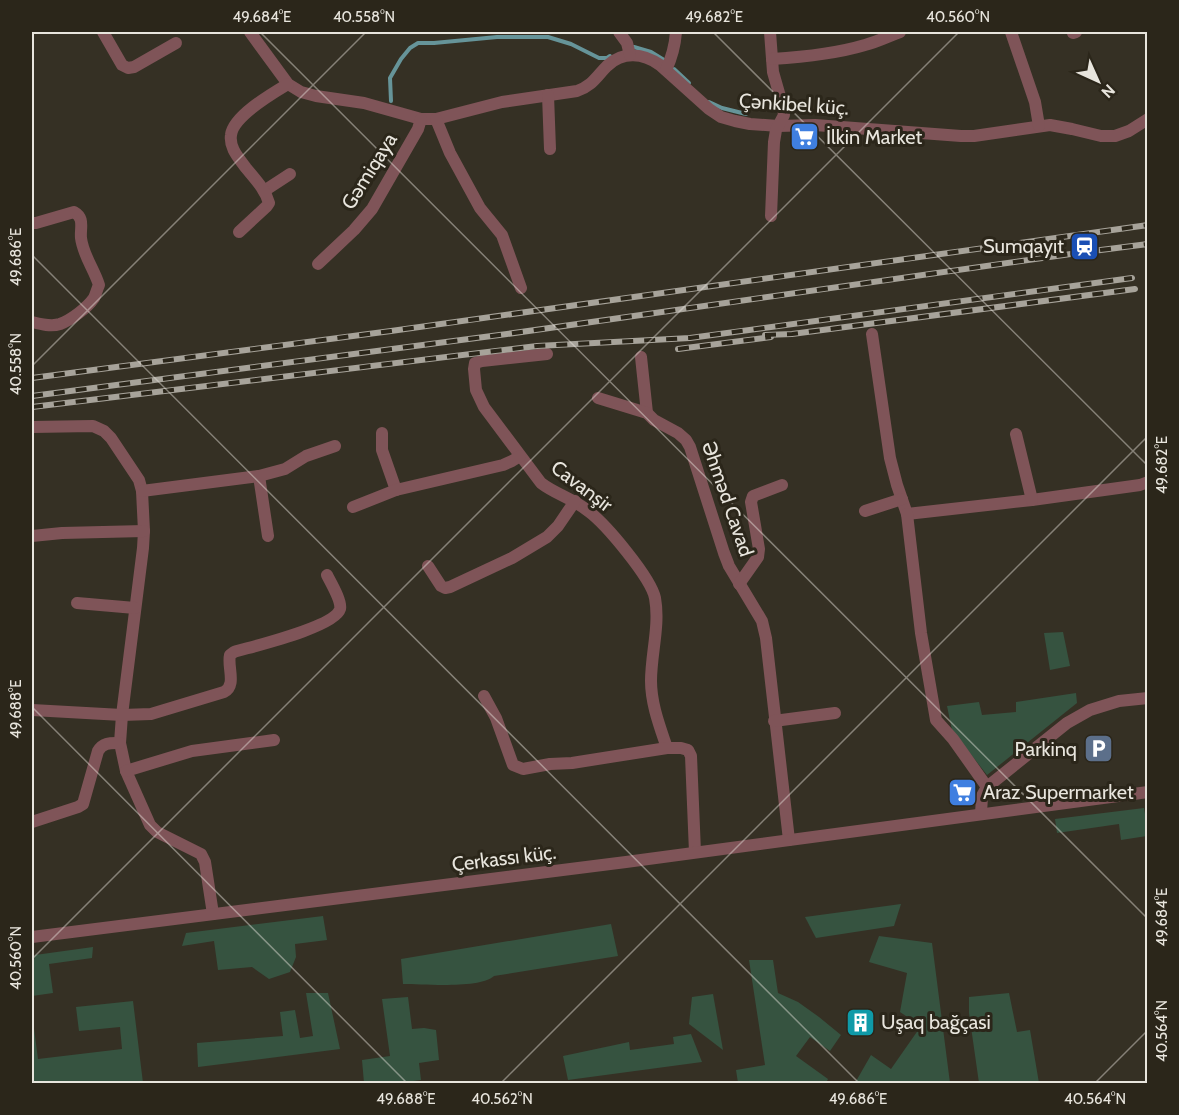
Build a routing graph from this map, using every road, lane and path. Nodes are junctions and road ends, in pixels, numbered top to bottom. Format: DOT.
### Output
graph roads {
  1 [pos="103,32"];
  2 [pos="250,32"];
  3 [pos="619,32"];
  4 [pos="676,32"];
  5 [pos="770,32"];
  6 [pos="900,32"];
  7 [pos="1011,32"];
  8 [pos="878,36"];
  9 [pos="176,43"];
  10 [pos="630,55"];
  11 [pos="772,59"];
  12 [pos="666,70"];
  13 [pos="288,84"];
  14 [pos="548,95"];
  15 [pos="421,119"];
  16 [pos="436,119"];
  17 [pos="1148,119"];
  18 [pos="778,126"];
  19 [pos="1039,126"];
  20 [pos="550,148"];
  21 [pos="290,174"];
  22 [pos="264,191"];
  23 [pos="771,216"];
  24 [pos="32,223"];
  25 [pos="239,232"];
  26 [pos="318,264"];
  27 [pos="521,288"];
  28 [pos="32,322"];
  29 [pos="872,334"];
  30 [pos="547,354"];
  31 [pos="641,357"];
  32 [pos="598,399"];
  33 [pos="647,413"];
  34 [pos="32,427"];
  35 [pos="382,432"];
  36 [pos="1016,434"];
  37 [pos="335,446"];
  38 [pos="520,456"];
  39 [pos="260,476"];
  40 [pos="1148,482"];
  41 [pos="782,485"];
  42 [pos="396,490"];
  43 [pos="142,491"];
  44 [pos="902,499"];
  45 [pos="1032,500"];
  46 [pos="575,501"];
  47 [pos="353,507"];
  48 [pos="865,512"];
  49 [pos="907,514"];
  50 [pos="144,531"];
  51 [pos="32,536"];
  52 [pos="268,536"];
  53 [pos="428,566"];
  54 [pos="327,575"];
  55 [pos="739,584"];
  56 [pos="77,603"];
  57 [pos="135,608"];
  58 [pos="484,696"];
  59 [pos="1148,698"];
  60 [pos="32,710"];
  61 [pos="836,713"];
  62 [pos="122,716"];
  63 [pos="774,721"];
  64 [pos="274,740"];
  65 [pos="120,743"];
  66 [pos="667,748"];
  67 [pos="126,771"];
  68 [pos="987,787"];
  69 [pos="1148,792"];
  70 [pos="981,814"];
  71 [pos="32,822"];
  72 [pos="789,840"];
  73 [pos="696,852"];
  74 [pos="213,914"];
  75 [pos="32,938"];
  1 -- 9 [label="street"];
  2 -- 13 [label="street"];
  3 -- 10 [label="street"];
  4 -- 12 [label="street"];
  5 -- 11 [label="street"];
  6 -- 8 [label="street"];
  7 -- 19 [label="street"];
  8 -- 11 [label="street"];
  10 -- 12 [label="street, Çənkibel küç."];
  10 -- 14 [label="street"];
  11 -- 18 [label="street"];
  12 -- 18 [label="street, Çənkibel küç."];
  13 -- 15 [label="street"];
  13 -- 22 [label="street"];
  14 -- 16 [label="street"];
  14 -- 20 [label="street"];
  15 -- 16 [label="street"];
  15 -- 26 [label="street, Gəmiqaya"];
  16 -- 27 [label="street"];
  17 -- 19 [label="street, Çənkibel küç."];
  18 -- 19 [label="street, Çənkibel küç."];
  18 -- 23 [label="street"];
  21 -- 22 [label="street"];
  22 -- 25 [label="street"];
  24 -- 28 [label="street"];
  29 -- 44 [label="street"];
  30 -- 38 [label="street, Cavanşir"];
  31 -- 33 [label="street"];
  32 -- 33 [label="street, Əhməd Cavad"];
  33 -- 55 [label="street, Əhməd Cavad"];
  34 -- 43 [label="street"];
  35 -- 42 [label="street"];
  36 -- 45 [label="street"];
  37 -- 39 [label="street"];
  38 -- 42 [label="street"];
  38 -- 46 [label="street, Cavanşir"];
  39 -- 43 [label="street"];
  39 -- 52 [label="street"];
  40 -- 45 [label="street"];
  41 -- 55 [label="street"];
  42 -- 47 [label="street"];
  43 -- 50 [label="street"];
  44 -- 48 [label="street"];
  44 -- 49 [label="street"];
  45 -- 49 [label="street"];
  46 -- 53 [label="street"];
  46 -- 66 [label="street, Cavanşir"];
  49 -- 68 [label="street"];
  50 -- 51 [label="street"];
  50 -- 57 [label="street"];
  54 -- 62 [label="street"];
  55 -- 63 [label="street, Əhməd Cavad"];
  56 -- 57 [label="street"];
  57 -- 62 [label="street"];
  58 -- 66 [label="street"];
  59 -- 68 [label="street"];
  60 -- 62 [label="street"];
  61 -- 63 [label="street"];
  62 -- 65 [label="street"];
  63 -- 72 [label="street, Əhməd Cavad"];
  64 -- 67 [label="street"];
  65 -- 67 [label="street"];
  65 -- 71 [label="street"];
  66 -- 73 [label="street"];
  67 -- 74 [label="street"];
  68 -- 70 [label="street"];
  69 -- 70 [label="street, Çerkassı küç."];
  70 -- 72 [label="street, Çerkassı küç."];
  72 -- 73 [label="street, Çerkassı küç."];
  73 -- 74 [label="street, Çerkassı küç."];
  74 -- 75 [label="street, Çerkassı küç."];
}
